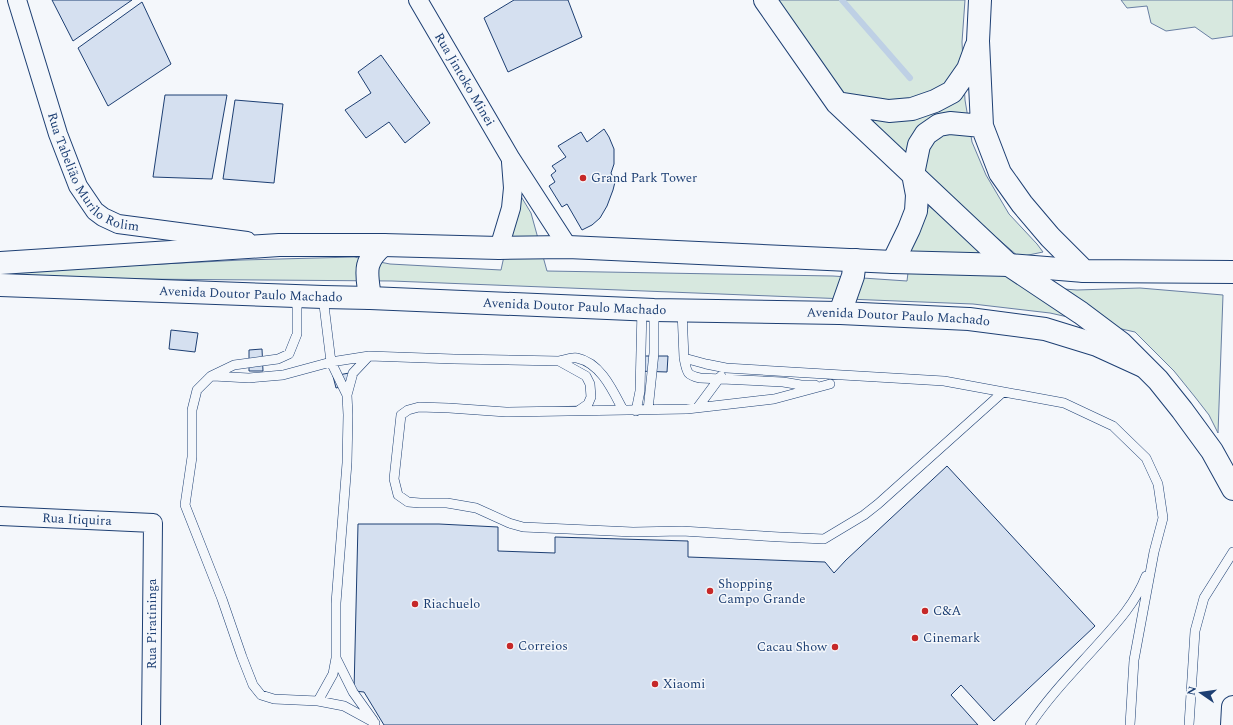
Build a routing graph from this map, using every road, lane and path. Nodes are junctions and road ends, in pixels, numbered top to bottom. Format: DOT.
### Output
graph roads {
  1 [pos="17,0"];
  2 [pos="418,0"];
  3 [pos="765,0"];
  4 [pos="980,0"];
  5 [pos="978,41"];
  6 [pos="837,103"];
  7 [pos="982,126"];
  8 [pos="511,159"];
  9 [pos="913,174"];
  10 [pos="279,245"];
  11 [pos="383,245"];
  12 [pos="568,247"];
  13 [pos="499,248"];
  14 [pos="855,260"];
  15 [pos="893,262"];
  16 [pos="0,263"];
  17 [pos="1009,265"];
  18 [pos="1084,271"];
  19 [pos="1233,272"];
  20 [pos="0,284"];
  21 [pos="297,296"];
  22 [pos="323,297"];
  23 [pos="370,298"];
  24 [pos="648,309"];
  25 [pos="682,311"];
  26 [pos="840,313"];
  27 [pos="369,356"];
  28 [pos="684,358"];
  29 [pos="559,361"];
  30 [pos="331,362"];
  31 [pos="1143,366"];
  32 [pos="726,368"];
  33 [pos="829,374"];
  34 [pos="212,376"];
  35 [pos="720,380"];
  36 [pos="830,384"];
  37 [pos="1004,392"];
  38 [pos="347,395"];
  39 [pos="698,407"];
  40 [pos="623,410"];
  41 [pos="636,410"];
  42 [pos="648,410"];
  43 [pos="578,411"];
  44 [pos="1233,489"];
  45 [pos="0,516"];
  46 [pos="153,523"];
  47 [pos="1154,552"];
  48 [pos="1233,552"];
  49 [pos="336,658"];
  50 [pos="318,701"];
  51 [pos="1233,706"];
  52 [pos="376,724"];
  53 [pos="151,725"];
  54 [pos="1030,725"];
  55 [pos="1130,725"];
  56 [pos="1189,725"];
  57 [pos="1232,725"];
  1 -- 10 [label="street, Rua Tabelião Murilo Rolim"];
  2 -- 8 [label="street, Rua Jintoko Minei"];
  3 -- 6 [label="street"];
  4 -- 5 [label="street"];
  5 -- 6 [label="street"];
  5 -- 7 [label="street"];
  6 -- 9 [label="street"];
  7 -- 9 [label="street"];
  7 -- 18 [label="street"];
  8 -- 12 [label="street, Rua Jintoko Minei"];
  8 -- 13 [label="street, Rua Jintoko Minei"];
  9 -- 15 [label="street"];
  9 -- 17 [label="street"];
  10 -- 11 [label="street"];
  10 -- 16 [label="street"];
  11 -- 13 [label="street"];
  11 -- 23 [label="street"];
  12 -- 13 [label="street"];
  12 -- 14 [label="street"];
  14 -- 15 [label="street"];
  14 -- 26 [label="street"];
  15 -- 17 [label="street"];
  17 -- 18 [label="street"];
  17 -- 31 [label="street"];
  18 -- 19 [label="street"];
  20 -- 21 [label="street, Avenida Doutor Paulo Machado"];
  21 -- 22 [label="street, Avenida Doutor Paulo Machado"];
  21 -- 34 [label="lane"];
  22 -- 23 [label="street, Avenida Doutor Paulo Machado"];
  22 -- 30 [label="lane"];
  23 -- 24 [label="street, Avenida Doutor Paulo Machado"];
  24 -- 25 [label="street, Avenida Doutor Paulo Machado"];
  24 -- 41 [label="lane"];
  24 -- 42 [label="lane"];
  25 -- 26 [label="street, Avenida Doutor Paulo Machado"];
  25 -- 28 [label="lane"];
  26 -- 31 [label="street, Avenida Doutor Paulo Machado"];
  27 -- 29 [label="lane"];
  27 -- 30 [label="lane"];
  27 -- 38 [label="lane"];
  28 -- 32 [label="lane"];
  28 -- 35 [label="lane"];
  29 -- 40 [label="lane"];
  29 -- 43 [label="lane"];
  30 -- 34 [label="lane"];
  30 -- 38 [label="lane"];
  31 -- 44 [label="street"];
  32 -- 33 [label="lane"];
  32 -- 35 [label="lane"];
  33 -- 36 [label="lane"];
  33 -- 37 [label="lane"];
  34 -- 50 [label="lane"];
  35 -- 36 [label="lane"];
  35 -- 39 [label="lane"];
  36 -- 39 [label="lane"];
  37 -- 43 [label="lane"];
  37 -- 47 [label="lane"];
  38 -- 49 [label="lane"];
  39 -- 42 [label="lane"];
  40 -- 41 [label="lane"];
  40 -- 43 [label="lane"];
  41 -- 42 [label="lane"];
  45 -- 46 [label="street, Rua Itiquira"];
  46 -- 53 [label="street, Rua Piratininga"];
  47 -- 54 [label="lane"];
  47 -- 55 [label="lane"];
  48 -- 56 [label="lane"];
  49 -- 50 [label="lane"];
  49 -- 52 [label="lane"];
  50 -- 52 [label="lane"];
  51 -- 57 [label="street"];
}
